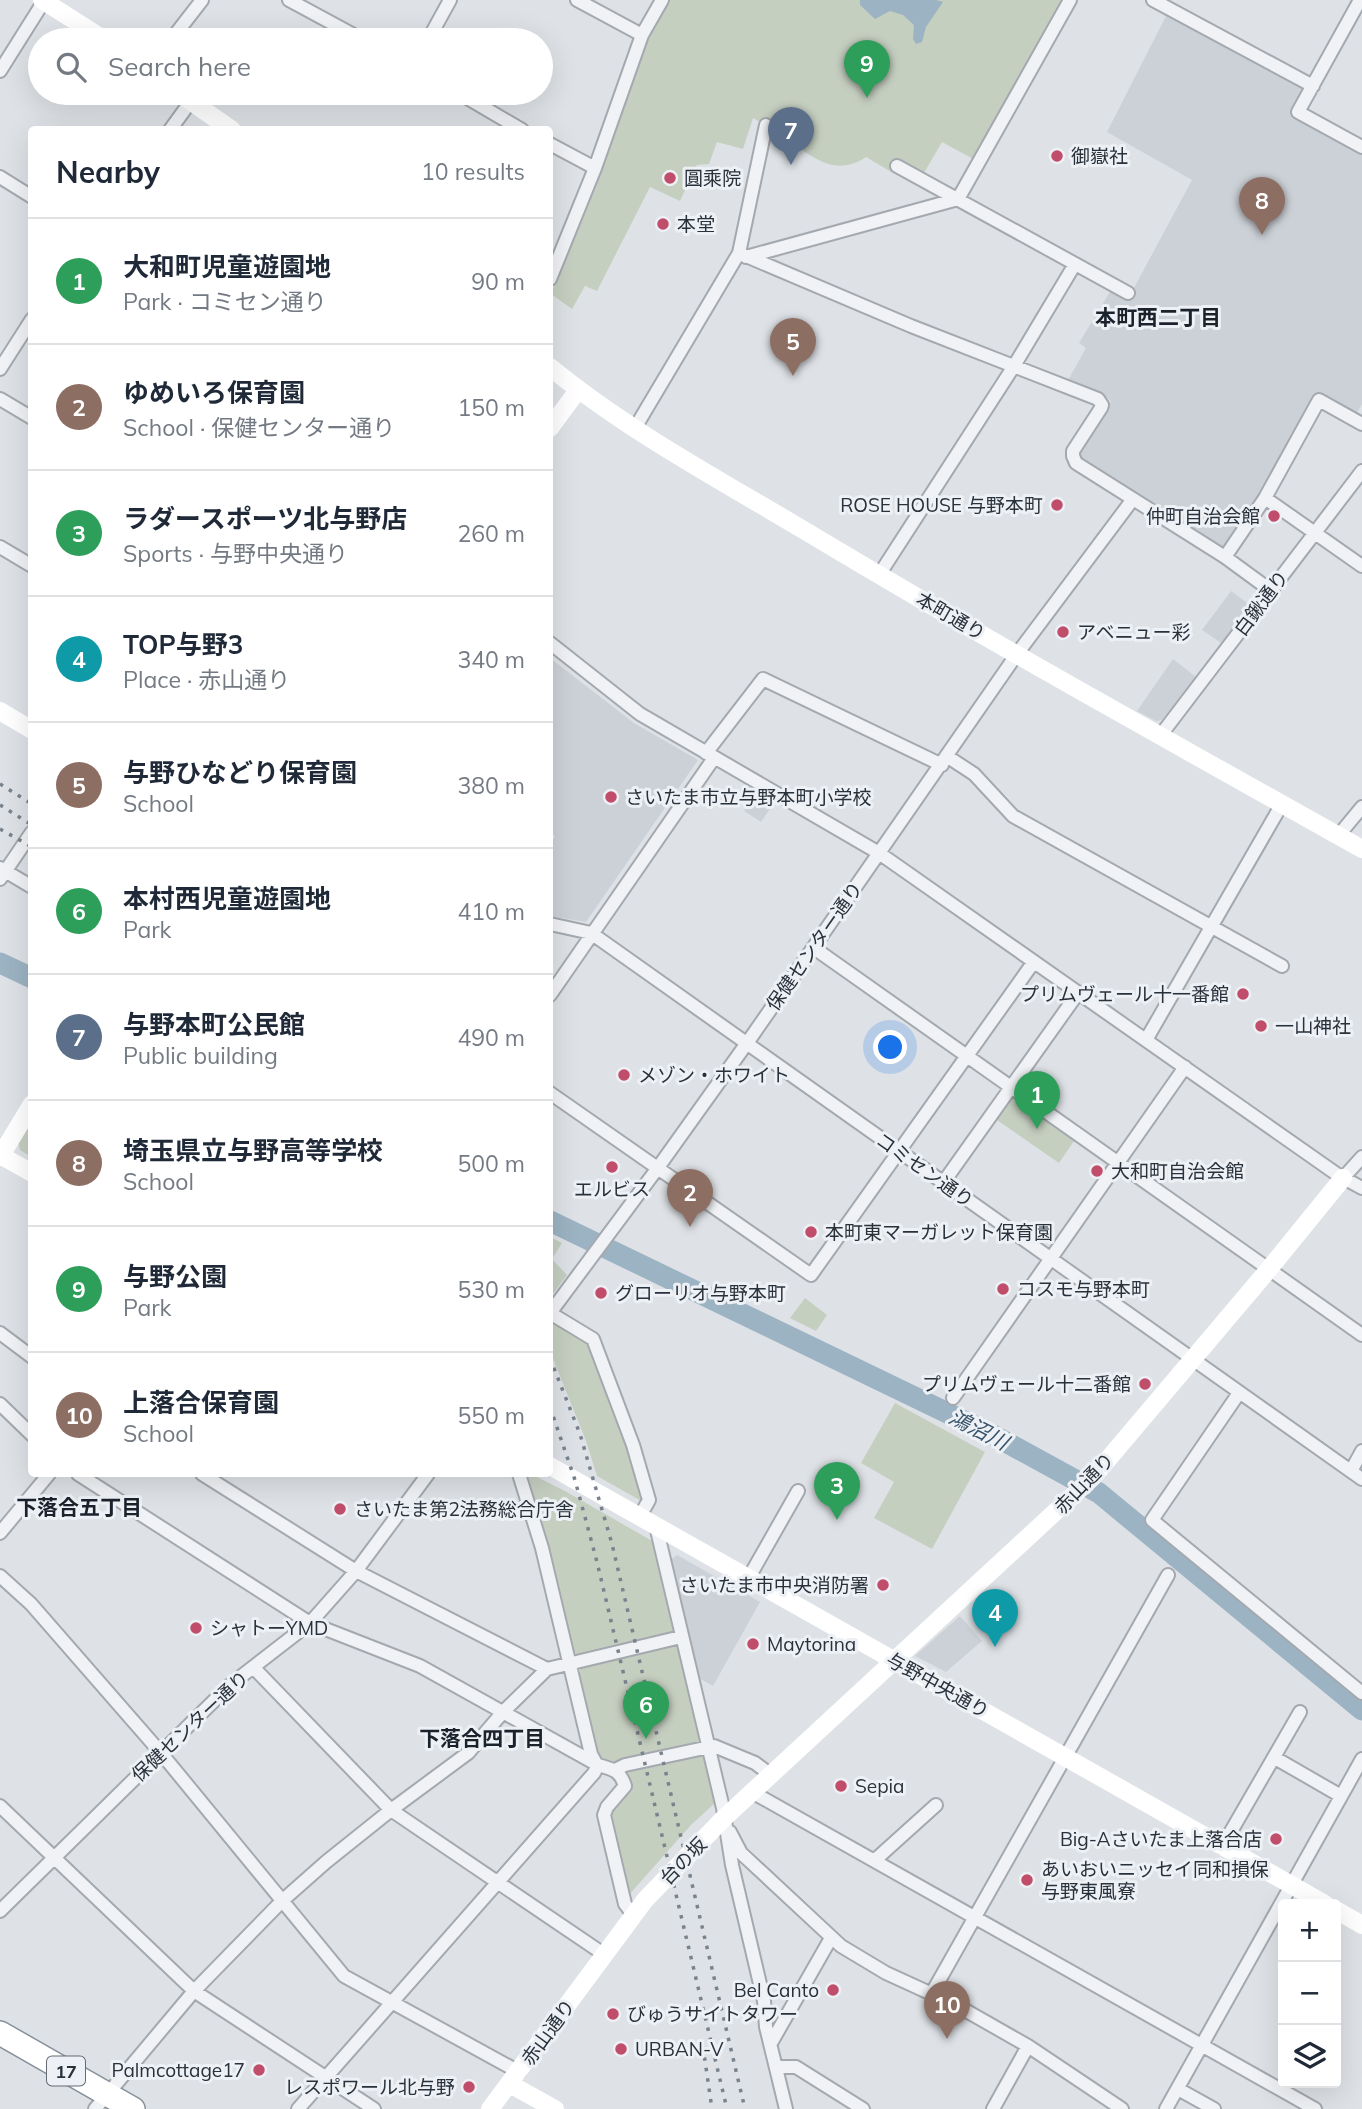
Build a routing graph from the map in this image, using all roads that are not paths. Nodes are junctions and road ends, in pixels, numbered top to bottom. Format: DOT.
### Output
graph roads {
  1 [pos="202,0"];
  2 [pos="289,0"];
  3 [pos="450,0"];
  4 [pos="577,0"];
  5 [pos="662,0"];
  6 [pos="1070,0"];
  7 [pos="1153,0"];
  8 [pos="1360,0"];
  9 [pos="50,3"];
  10 [pos="32,28"];
  11 [pos="87,28"];
  12 [pos="180,28"];
  13 [pos="341,28"];
  14 [pos="435,28"];
  15 [pos="28,33"];
  16 [pos="642,35"];
  17 [pos="0,71"];
  18 [pos="1313,86"];
  19 [pos="181,105"];
  20 [pos="196,105"];
  21 [pos="479,105"];
  22 [pos="766,125"];
  23 [pos="172,126"];
  24 [pos="226,126"];
  25 [pos="515,126"];
  26 [pos="553,146"];
  27 [pos="1362,147"];
  28 [pos="897,166"];
  29 [pos="595,169"];
  30 [pos="0,177"];
  31 [pos="28,194"];
  32 [pos="958,199"];
  33 [pos="743,255"];
  34 [pos="1075,264"];
  35 [pos="553,272"];
  36 [pos="1128,293"];
  37 [pos="28,325"];
  38 [pos="1014,366"];
  39 [pos="0,369"];
  40 [pos="553,369"];
  41 [pos="578,390"];
  42 [pos="0,398"];
  43 [pos="28,416"];
  44 [pos="553,424"];
  45 [pos="1362,424"];
  46 [pos="635,428"];
  47 [pos="1362,471"];
  48 [pos="1265,498"];
  49 [pos="1133,499"];
  50 [pos="1316,532"];
  51 [pos="0,547"];
  52 [pos="1225,557"];
  53 [pos="28,564"];
  54 [pos="1362,566"];
  55 [pos="879,575"];
  56 [pos="1270,590"];
  57 [pos="553,645"];
  58 [pos="1017,654"];
  59 [pos="0,711"];
  60 [pos="28,728"];
  61 [pos="1160,736"];
  62 [pos="710,756"];
  63 [pos="945,761"];
  64 [pos="1282,804"];
  65 [pos="1362,807"];
  66 [pos="1338,836"];
  67 [pos="28,837"];
  68 [pos="1362,849"];
  69 [pos="879,853"];
  70 [pos="2,872"];
  71 [pos="28,885"];
  72 [pos="553,925"];
  73 [pos="1212,926"];
  74 [pos="591,933"];
  75 [pos="814,948"];
  76 [pos="1033,963"];
  77 [pos="1282,966"];
  78 [pos="553,990"];
  79 [pos="1078,993"];
  80 [pos="1146,1040"];
  81 [pos="746,1044"];
  82 [pos="966,1057"];
  83 [pos="1185,1067"];
  84 [pos="1010,1088"];
  85 [pos="553,1095"];
  86 [pos="28,1110"];
  87 [pos="898,1152"];
  88 [pos="0,1156"];
  89 [pos="1362,1157"];
  90 [pos="1117,1163"];
  91 [pos="657,1169"];
  92 [pos="28,1171"];
  93 [pos="1343,1178"];
  94 [pos="943,1182"];
  95 [pos="1362,1188"];
  96 [pos="1051,1257"];
  97 [pos="1269,1269"];
  98 [pos="553,1309"];
  99 [pos="553,1315"];
  100 [pos="0,1333"];
  101 [pos="1362,1335"];
  102 [pos="28,1354"];
  103 [pos="1192,1358"];
  104 [pos="1239,1393"];
  105 [pos="953,1398"];
  106 [pos="0,1404"];
  107 [pos="28,1430"];
  108 [pos="1362,1451"];
  109 [pos="553,1468"];
  110 [pos="1357,1475"];
  111 [pos="47,1477"];
  112 [pos="83,1477"];
  113 [pos="207,1477"];
  114 [pos="426,1477"];
  115 [pos="520,1477"];
  116 [pos="798,1491"];
  117 [pos="640,1516"];
  118 [pos="656,1526"];
  119 [pos="0,1533"];
  120 [pos="356,1571"];
  121 [pos="1168,1575"];
  122 [pos="0,1576"];
  123 [pos="748,1579"];
  124 [pos="310,1623"];
  125 [pos="681,1637"];
  126 [pos="894,1662"];
  127 [pos="570,1663"];
  128 [pos="254,1667"];
  129 [pos="547,1669"];
  130 [pos="1362,1693"];
  131 [pos="503,1712"];
  132 [pos="1300,1712"];
  133 [pos="708,1746"];
  134 [pos="161,1753"];
  135 [pos="1066,1756"];
  136 [pos="1275,1758"];
  137 [pos="1362,1759"];
  138 [pos="598,1765"];
  139 [pos="615,1770"];
  140 [pos="771,1775"];
  141 [pos="752,1792"];
  142 [pos="1341,1796"];
  143 [pos="936,1805"];
  144 [pos="0,1807"];
  145 [pos="391,1810"];
  146 [pos="723,1819"];
  147 [pos="1222,1847"];
  148 [pos="54,1857"];
  149 [pos="875,1860"];
  150 [pos="497,1883"];
  151 [pos="1291,1885"];
  152 [pos="1316,1899"];
  153 [pos="284,1900"];
  154 [pos="0,1911"];
  155 [pos="1341,1913"];
  156 [pos="634,1916"];
  157 [pos="975,1918"];
  158 [pos="1362,1925"];
  159 [pos="831,1938"];
  160 [pos="605,1955"];
  161 [pos="194,1991"];
  162 [pos="932,1993"];
  163 [pos="391,2002"];
  164 [pos="0,2033"];
  165 [pos="771,2043"];
  166 [pos="1203,2044"];
  167 [pos="1028,2046"];
  168 [pos="777,2067"];
  169 [pos="326,2077"];
  170 [pos="514,2078"];
  171 [pos="1178,2089"];
  172 [pos="101,2102"];
  173 [pos="133,2109"];
  174 [pos="298,2109"];
  175 [pos="374,2109"];
  176 [pos="490,2109"];
  177 [pos="555,2109"];
  178 [pos="786,2109"];
  179 [pos="863,2109"];
  180 [pos="993,2109"];
  181 [pos="1122,2109"];
  182 [pos="1166,2109"];
  183 [pos="1214,2109"];
  184 [pos="1315,2109"];
  1 -- 12 [label="street"];
  2 -- 13 [label="street"];
  3 -- 14 [label="street"];
  4 -- 16 [label="street"];
  5 -- 16 [label="street"];
  6 -- 32 [label="street"];
  7 -- 18 [label="street"];
  8 -- 18 [label="street"];
  9 -- 10 [label="street"];
  9 -- 11 [label="street"];
  15 -- 17 [label="street"];
  16 -- 29 [label="street"];
  18 -- 27 [label="street"];
  19 -- 23 [label="street"];
  20 -- 24 [label="street"];
  21 -- 25 [label="street"];
  22 -- 33 [label="street"];
  26 -- 29 [label="street"];
  28 -- 32 [label="street"];
  29 -- 35 [label="street"];
  30 -- 31 [label="street"];
  32 -- 33 [label="street"];
  32 -- 34 [label="street"];
  33 -- 38 [label="street"];
  33 -- 46 [label="street"];
  34 -- 36 [label="street"];
  34 -- 38 [label="street"];
  37 -- 39 [label="street"];
  38 -- 49 [label="street"];
  38 -- 55 [label="street"];
  40 -- 41 [label="street, 本町通り"];
  41 -- 44 [label="street"];
  41 -- 46 [label="street, 本町通り"];
  42 -- 43 [label="street"];
  45 -- 48 [label="street"];
  46 -- 55 [label="street, 本町通り"];
  47 -- 50 [label="street, 白鍬通り"];
  48 -- 50 [label="street"];
  48 -- 52 [label="street"];
  49 -- 52 [label="street"];
  49 -- 58 [label="street, 保健センター通り"];
  50 -- 54 [label="street"];
  50 -- 56 [label="street, 白鍬通り"];
  51 -- 53 [label="street"];
  52 -- 56 [label="street"];
  55 -- 58 [label="street, 本町通り"];
  56 -- 61 [label="street, 白鍬通り"];
  57 -- 62 [label="street"];
  58 -- 61 [label="street, 本町通り"];
  58 -- 63 [label="street, 保健センター通り"];
  59 -- 60 [label="street"];
  61 -- 64 [label="street, 本町通り"];
  62 -- 63 [label="street"];
  62 -- 69 [label="street"];
  62 -- 74 [label="street"];
  63 -- 69 [label="street, 保健センター通り"];
  63 -- 73 [label="street"];
  64 -- 66 [label="street, 本町通り"];
  64 -- 73 [label="street"];
  65 -- 66 [label="street"];
  66 -- 68 [label="street, 本町通り"];
  67 -- 70 [label="street"];
  69 -- 75 [label="street, 保健センター通り"];
  69 -- 76 [label="street"];
  70 -- 71 [label="street"];
  72 -- 74 [label="street, コミセン通り"];
  73 -- 77 [label="street"];
  73 -- 80 [label="street"];
  74 -- 78 [label="street"];
  74 -- 81 [label="street, コミセン通り"];
  75 -- 81 [label="street, 保健センター通り"];
  75 -- 82 [label="street"];
  76 -- 79 [label="street"];
  76 -- 82 [label="street"];
  79 -- 80 [label="street"];
  79 -- 84 [label="street"];
  80 -- 83 [label="street"];
  81 -- 87 [label="street, コミセン通り"];
  81 -- 91 [label="street, 保健センター通り"];
  82 -- 84 [label="street"];
  82 -- 87 [label="street"];
  83 -- 90 [label="street"];
  83 -- 93 [label="street"];
  84 -- 90 [label="street"];
  84 -- 94 [label="street"];
  85 -- 91 [label="street"];
  86 -- 88 [label="street"];
  87 -- 91 [label="street"];
  87 -- 94 [label="street, コミセン通り"];
  88 -- 92 [label="street"];
  89 -- 93 [label="street, 赤山通り"];
  90 -- 96 [label="street"];
  90 -- 97 [label="street"];
  91 -- 98 [label="street, 保健センター通り"];
  93 -- 95 [label="street"];
  93 -- 97 [label="street, 赤山通り"];
  94 -- 96 [label="street, コミセン通り"];
  96 -- 103 [label="street, コミセン通り"];
  96 -- 105 [label="street"];
  97 -- 101 [label="street"];
  97 -- 103 [label="street, 赤山通り"];
  99 -- 117 [label="street"];
  100 -- 102 [label="street"];
  103 -- 104 [label="street, コミセン通り"];
  103 -- 126 [label="street, 赤山通り"];
  104 -- 110 [label="street, コミセン通り"];
  104 -- 130 [label="street"];
  106 -- 107 [label="street"];
  108 -- 110 [label="street"];
  109 -- 117 [label="street, 与野中央通り"];
  111 -- 119 [label="street"];
  112 -- 124 [label="street"];
  113 -- 120 [label="street"];
  114 -- 120 [label="street, 保健センター通り"];
  115 -- 127 [label="street"];
  116 -- 123 [label="street"];
  117 -- 118 [label="street, 与野中央通り"];
  118 -- 123 [label="street, 与野中央通り"];
  118 -- 125 [label="street"];
  120 -- 124 [label="street, 保健センター通り"];
  120 -- 129 [label="street"];
  121 -- 135 [label="street"];
  122 -- 134 [label="street"];
  123 -- 126 [label="street, 与野中央通り"];
  124 -- 128 [label="street, 保健センター通り"];
  124 -- 131 [label="street"];
  125 -- 127 [label="street"];
  125 -- 133 [label="street"];
  126 -- 135 [label="street, 与野中央通り"];
  126 -- 140 [label="street, 赤山通り"];
  127 -- 129 [label="street"];
  127 -- 138 [label="street"];
  128 -- 134 [label="street, 保健センター通り"];
  128 -- 145 [label="street"];
  129 -- 131 [label="street"];
  131 -- 138 [label="street"];
  131 -- 145 [label="street"];
  132 -- 136 [label="street"];
  133 -- 139 [label="street"];
  133 -- 140 [label="street"];
  133 -- 146 [label="street"];
  134 -- 148 [label="street, 保健センター通り"];
  134 -- 153 [label="street"];
  135 -- 147 [label="street, 与野中央通り"];
  135 -- 157 [label="street"];
  136 -- 142 [label="street"];
  136 -- 147 [label="street"];
  137 -- 142 [label="street"];
  138 -- 139 [label="street"];
  138 -- 150 [label="street"];
  139 -- 156 [label="street"];
  140 -- 141 [label="street, 台の坂"];
  141 -- 146 [label="street, 台の坂"];
  141 -- 149 [label="street"];
  142 -- 151 [label="street"];
  143 -- 149 [label="street"];
  144 -- 148 [label="street"];
  145 -- 150 [label="street"];
  145 -- 153 [label="street"];
  146 -- 156 [label="street, 台の坂"];
  146 -- 159 [label="street"];
  146 -- 165 [label="street"];
  147 -- 151 [label="street, 与野中央通り"];
  148 -- 154 [label="street, 保健センター通り"];
  148 -- 161 [label="street"];
  149 -- 157 [label="street"];
  150 -- 160 [label="street"];
  150 -- 163 [label="street"];
  151 -- 152 [label="street, 与野中央通り"];
  151 -- 166 [label="street"];
  153 -- 161 [label="street"];
  153 -- 163 [label="street"];
  155 -- 158 [label="street"];
  156 -- 160 [label="street, 台の坂"];
  157 -- 162 [label="street"];
  157 -- 166 [label="street"];
  159 -- 162 [label="street"];
  159 -- 165 [label="street"];
  160 -- 170 [label="street, 赤山通り"];
  161 -- 169 [label="street"];
  161 -- 172 [label="street"];
  162 -- 167 [label="street"];
  163 -- 169 [label="street"];
  163 -- 170 [label="street"];
  164 -- 172 [label="highway, 17"];
  165 -- 168 [label="street"];
  166 -- 171 [label="street"];
  166 -- 184 [label="street"];
  167 -- 180 [label="street"];
  167 -- 181 [label="street"];
  168 -- 178 [label="street"];
  168 -- 179 [label="street"];
  169 -- 174 [label="street"];
  169 -- 175 [label="street"];
  170 -- 176 [label="street, 赤山通り"];
  170 -- 177 [label="street"];
  171 -- 182 [label="street"];
  171 -- 183 [label="street"];
  172 -- 173 [label="highway, 17"];
}
